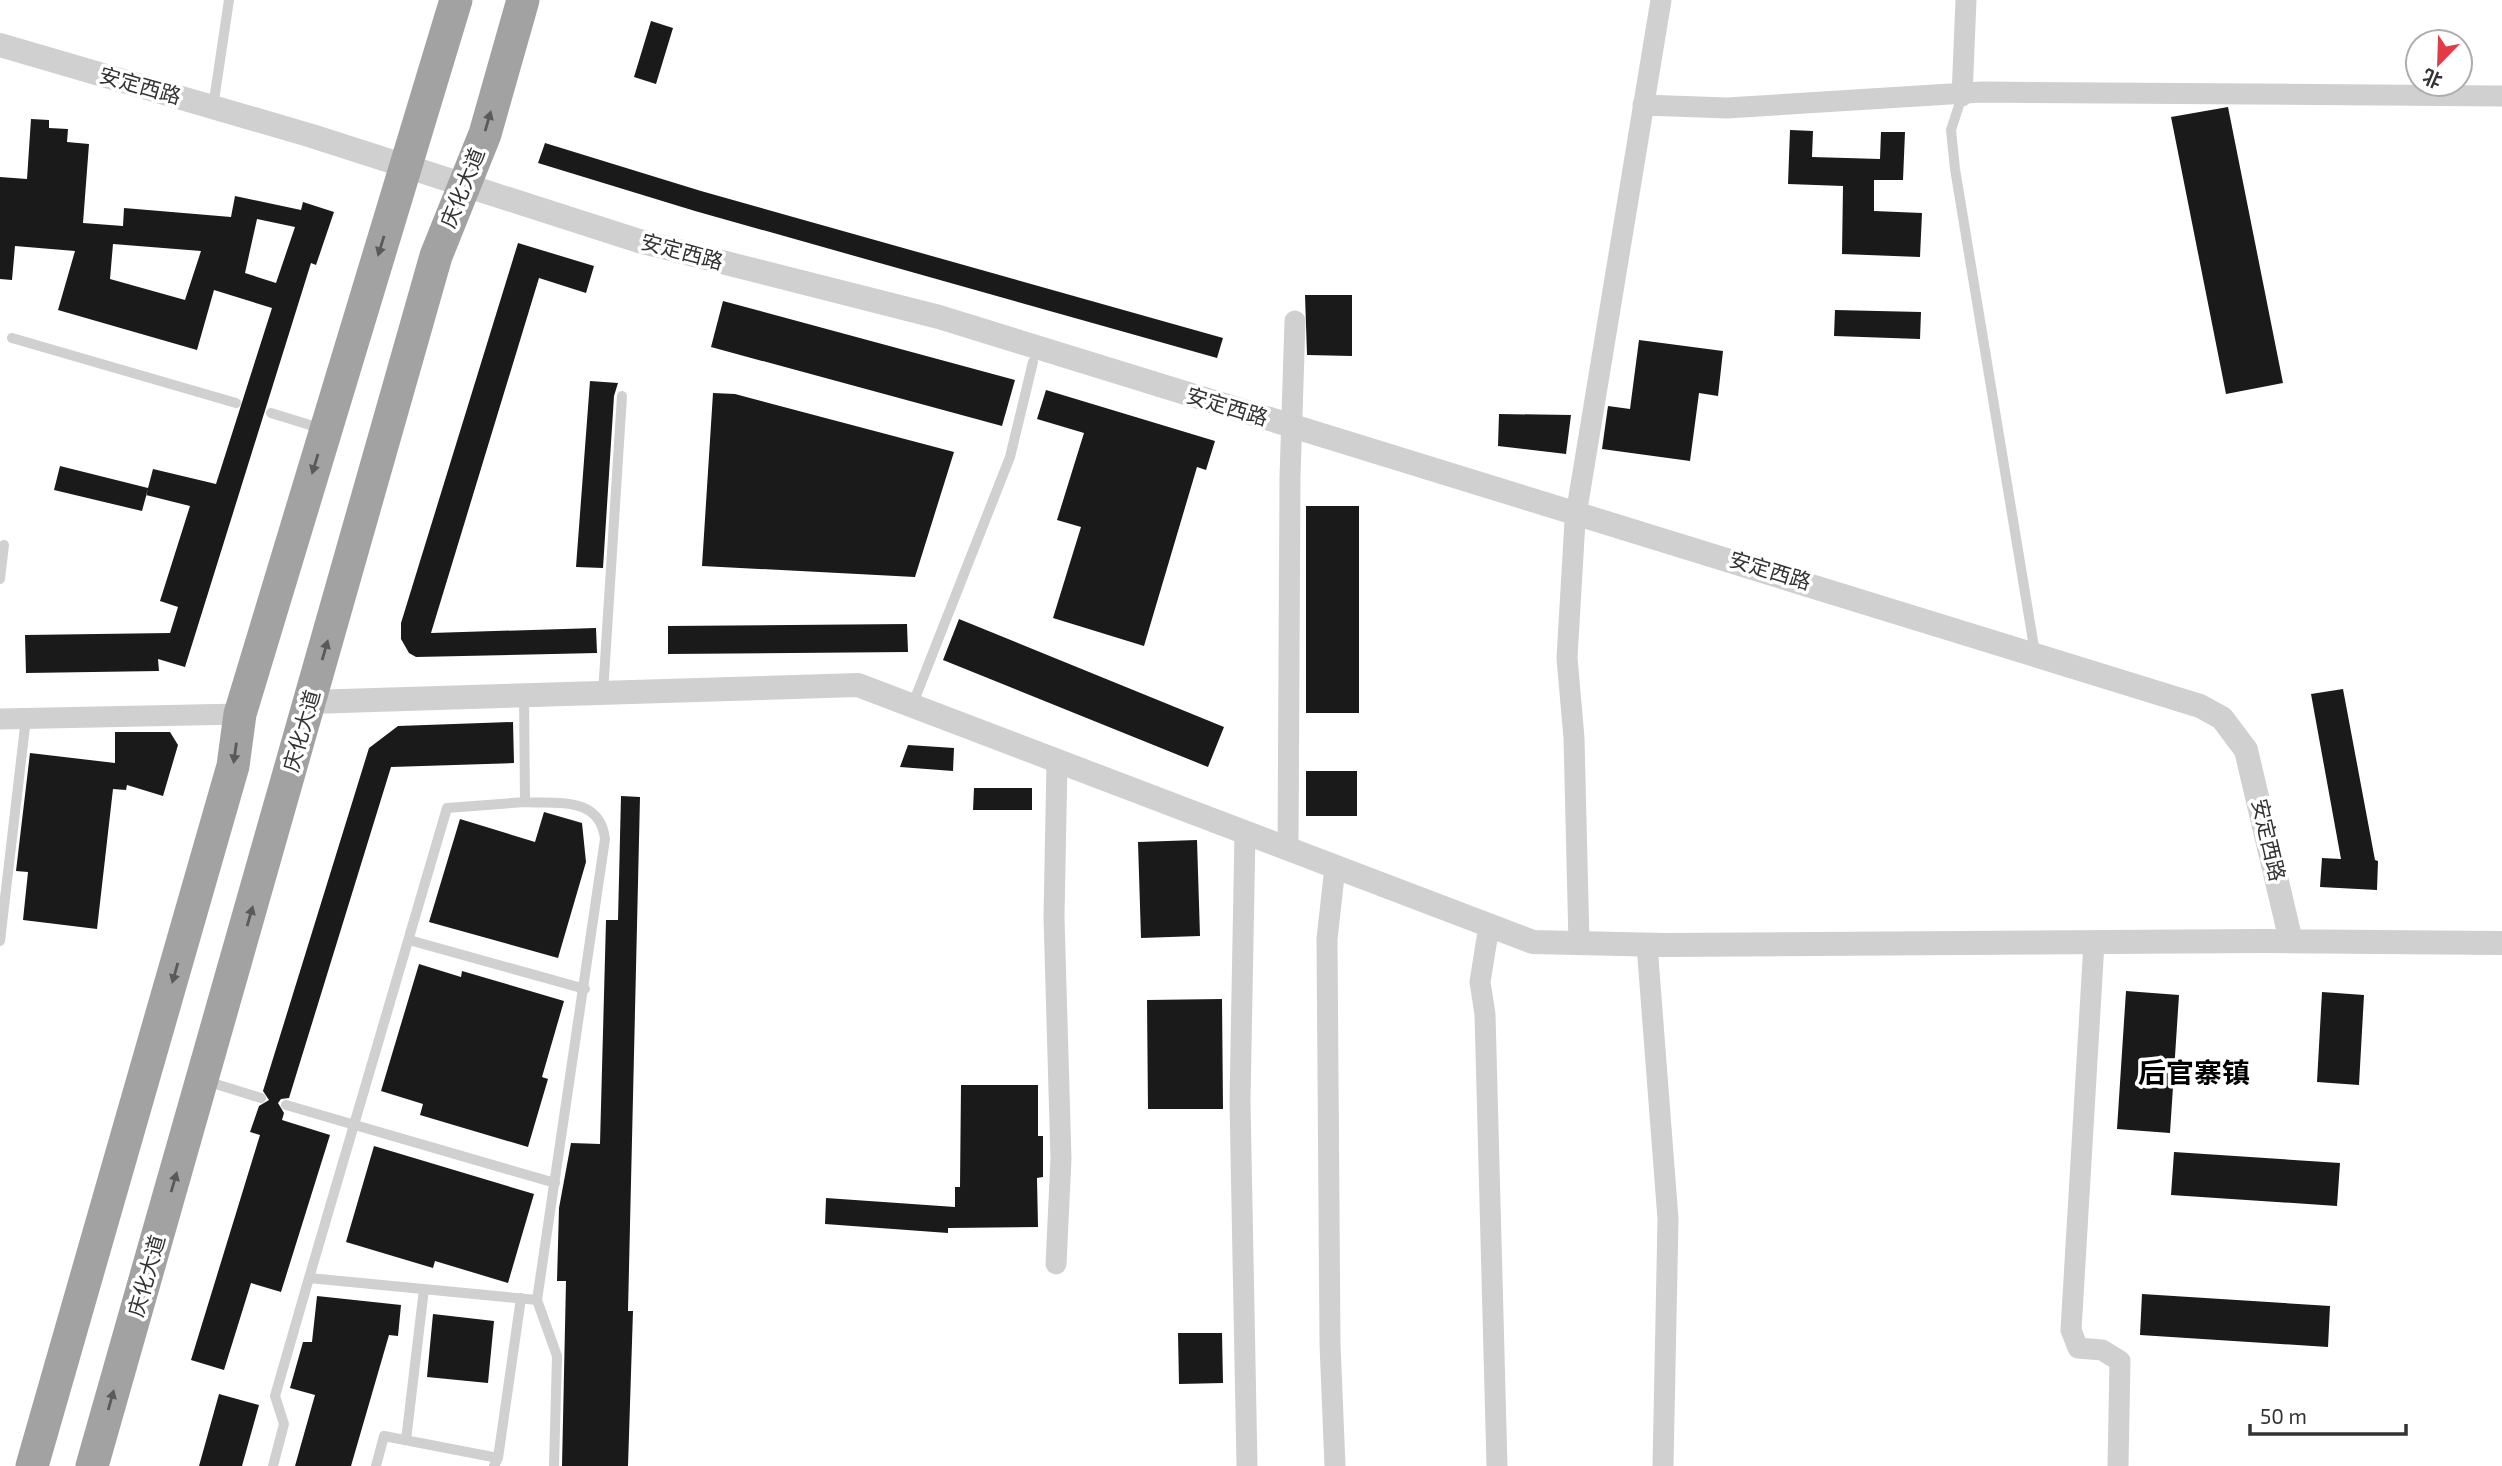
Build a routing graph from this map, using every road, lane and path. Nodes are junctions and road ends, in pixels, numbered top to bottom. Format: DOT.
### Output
graph roads {
  1 [pos="229,0"];
  2 [pos="456,0"];
  3 [pos="523,0"];
  4 [pos="1661,0"];
  5 [pos="1966,0"];
  6 [pos="0,45"];
  7 [pos="0,62"];
  8 [pos="1962,96"];
  9 [pos="2502,96"];
  10 [pos="1643,105"];
  11 [pos="213,107"];
  12 [pos="404,174"];
  13 [pos="462,192"];
  14 [pos="1295,321"];
  15 [pos="12,338"];
  16 [pos="1033,362"];
  17 [pos="621,396"];
  18 [pos="236,403"];
  19 [pos="271,413"];
  20 [pos="326,429"];
  21 [pos="1291,435"];
  22 [pos="1576,522"];
  23 [pos="4,545"];
  24 [pos="0,579"];
  25 [pos="2035,653"];
  26 [pos="603,693"];
  27 [pos="524,695"];
  28 [pos="310,702"];
  29 [pos="912,706"];
  30 [pos="240,714"];
  31 [pos="0,719"];
  32 [pos="26,719"];
  33 [pos="1057,761"];
  34 [pos="525,802"];
  35 [pos="1245,833"];
  36 [pos="1288,849"];
  37 [pos="1335,867"];
  38 [pos="1489,926"];
  39 [pos="409,940"];
  40 [pos="0,941"];
  41 [pos="2283,941"];
  42 [pos="1579,943"];
  43 [pos="2094,943"];
  44 [pos="2502,943"];
  45 [pos="1647,945"];
  46 [pos="585,989"];
  47 [pos="204,1081"];
  48 [pos="261,1098"];
  49 [pos="286,1105"];
  50 [pos="355,1125"];
  51 [pos="555,1183"];
  52 [pos="1056,1264"];
  53 [pos="309,1278"];
  54 [pos="424,1289"];
  55 [pos="520,1298"];
  56 [pos="537,1300"];
  57 [pos="406,1440"];
  58 [pos="496,1462"];
  59 [pos="32,1466"];
  60 [pos="92,1466"];
  61 [pos="273,1466"];
  62 [pos="376,1466"];
  63 [pos="554,1466"];
  64 [pos="1247,1466"];
  65 [pos="1335,1466"];
  66 [pos="1497,1466"];
  67 [pos="1663,1466"];
  68 [pos="2118,1466"];
  1 -- 11 [label="lane"];
  2 -- 12 [label="highway"];
  13 -- 3 [label="highway, 庆化大道, one-way"];
  4 -- 10 [label="street"];
  5 -- 8 [label="street"];
  6 -- 11 [label="street, 安定西路"];
  7 -- 12 [label="street, 安定西路"];
  8 -- 9 [label="street"];
  8 -- 10 [label="street"];
  8 -- 25 [label="lane"];
  10 -- 22 [label="street"];
  11 -- 12 [label="street, 安定西路"];
  12 -- 13 [label="street, 安定西路"];
  12 -- 20 [label="highway, one-way"];
  13 -- 16 [label="street, 安定西路"];
  13 -- 21 [label="street, 安定西路"];
  28 -- 13 [label="highway, 庆化大道, one-way"];
  14 -- 21 [label="street"];
  15 -- 18 [label="lane"];
  16 -- 21 [label="street, 安定西路"];
  16 -- 29 [label="lane"];
  17 -- 26 [label="lane"];
  19 -- 20 [label="lane"];
  20 -- 30 [label="highway, one-way"];
  21 -- 22 [label="street, 安定西路"];
  21 -- 36 [label="street"];
  22 -- 25 [label="street, 安定西路"];
  22 -- 41 [label="street, 安定西路"];
  22 -- 42 [label="street"];
  23 -- 24 [label="lane"];
  25 -- 41 [label="street, 安定西路"];
  26 -- 27 [label="street"];
  26 -- 29 [label="street"];
  27 -- 28 [label="street"];
  27 -- 34 [label="lane"];
  47 -- 28 [label="highway, 庆化大道, one-way"];
  29 -- 33 [label="street"];
  30 -- 32 [label="street"];
  30 -- 59 [label="highway, one-way"];
  31 -- 32 [label="street"];
  32 -- 40 [label="lane"];
  33 -- 35 [label="street"];
  33 -- 52 [label="street"];
  34 -- 39 [label="lane"];
  34 -- 46 [label="lane"];
  35 -- 36 [label="street"];
  35 -- 64 [label="street"];
  36 -- 37 [label="street"];
  37 -- 38 [label="street"];
  37 -- 65 [label="street"];
  38 -- 42 [label="street"];
  38 -- 66 [label="street"];
  39 -- 46 [label="lane"];
  39 -- 50 [label="lane"];
  41 -- 43 [label="street"];
  41 -- 44 [label="street"];
  42 -- 45 [label="street"];
  43 -- 45 [label="street"];
  43 -- 68 [label="street"];
  45 -- 67 [label="street"];
  46 -- 51 [label="lane"];
  47 -- 48 [label="lane"];
  60 -- 47 [label="highway, 庆化大道, one-way"];
  49 -- 50 [label="lane"];
  50 -- 51 [label="lane"];
  50 -- 53 [label="lane"];
  51 -- 56 [label="lane"];
  53 -- 54 [label="lane"];
  53 -- 61 [label="lane"];
  54 -- 55 [label="lane"];
  54 -- 57 [label="lane"];
  55 -- 56 [label="lane"];
  55 -- 58 [label="lane"];
  56 -- 63 [label="lane"];
  57 -- 58 [label="lane"];
  57 -- 62 [label="lane"];
}
